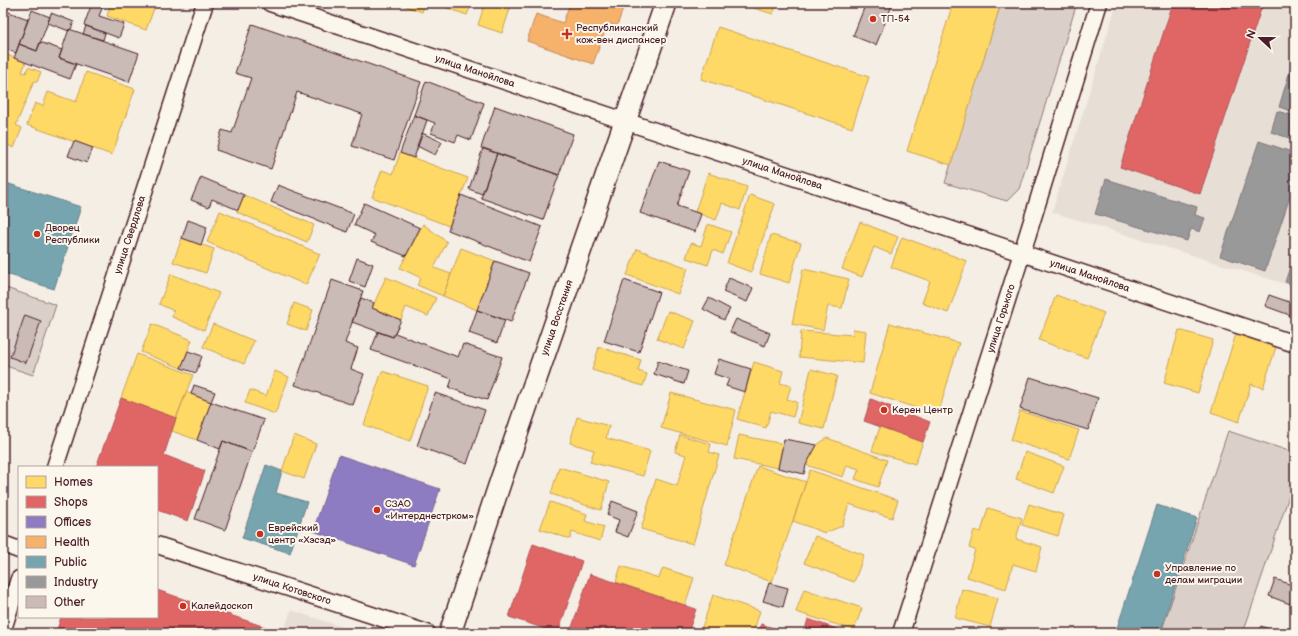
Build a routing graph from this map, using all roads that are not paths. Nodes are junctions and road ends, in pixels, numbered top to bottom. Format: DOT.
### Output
graph roads {
  1 [pos="205,3"];
  2 [pos="270,3"];
  3 [pos="666,3"];
  4 [pos="1099,3"];
  5 [pos="625,120"];
  6 [pos="1022,253"];
  7 [pos="1295,344"];
  8 [pos="55,466"];
  9 [pos="3,544"];
  10 [pos="158,545"];
  11 [pos="18,550"];
  12 [pos="18,582"];
  13 [pos="3,629"];
  14 [pos="427,633"];
  15 [pos="450,633"];
  16 [pos="901,633"];
  1 -- 8 [label="street, улица Свердлова"];
  2 -- 5 [label="street, улица Манойлова"];
  3 -- 5 [label="street, улица Восстания"];
  4 -- 6 [label="street, улица Горького"];
  5 -- 6 [label="street, улица Манойлова"];
  5 -- 15 [label="street, улица Восстания"];
  6 -- 7 [label="street, улица Манойлова"];
  6 -- 16 [label="street, улица Горького"];
  9 -- 11 [label="street"];
  10 -- 14 [label="street, улица Котовского"];
  12 -- 13 [label="street"];
}
